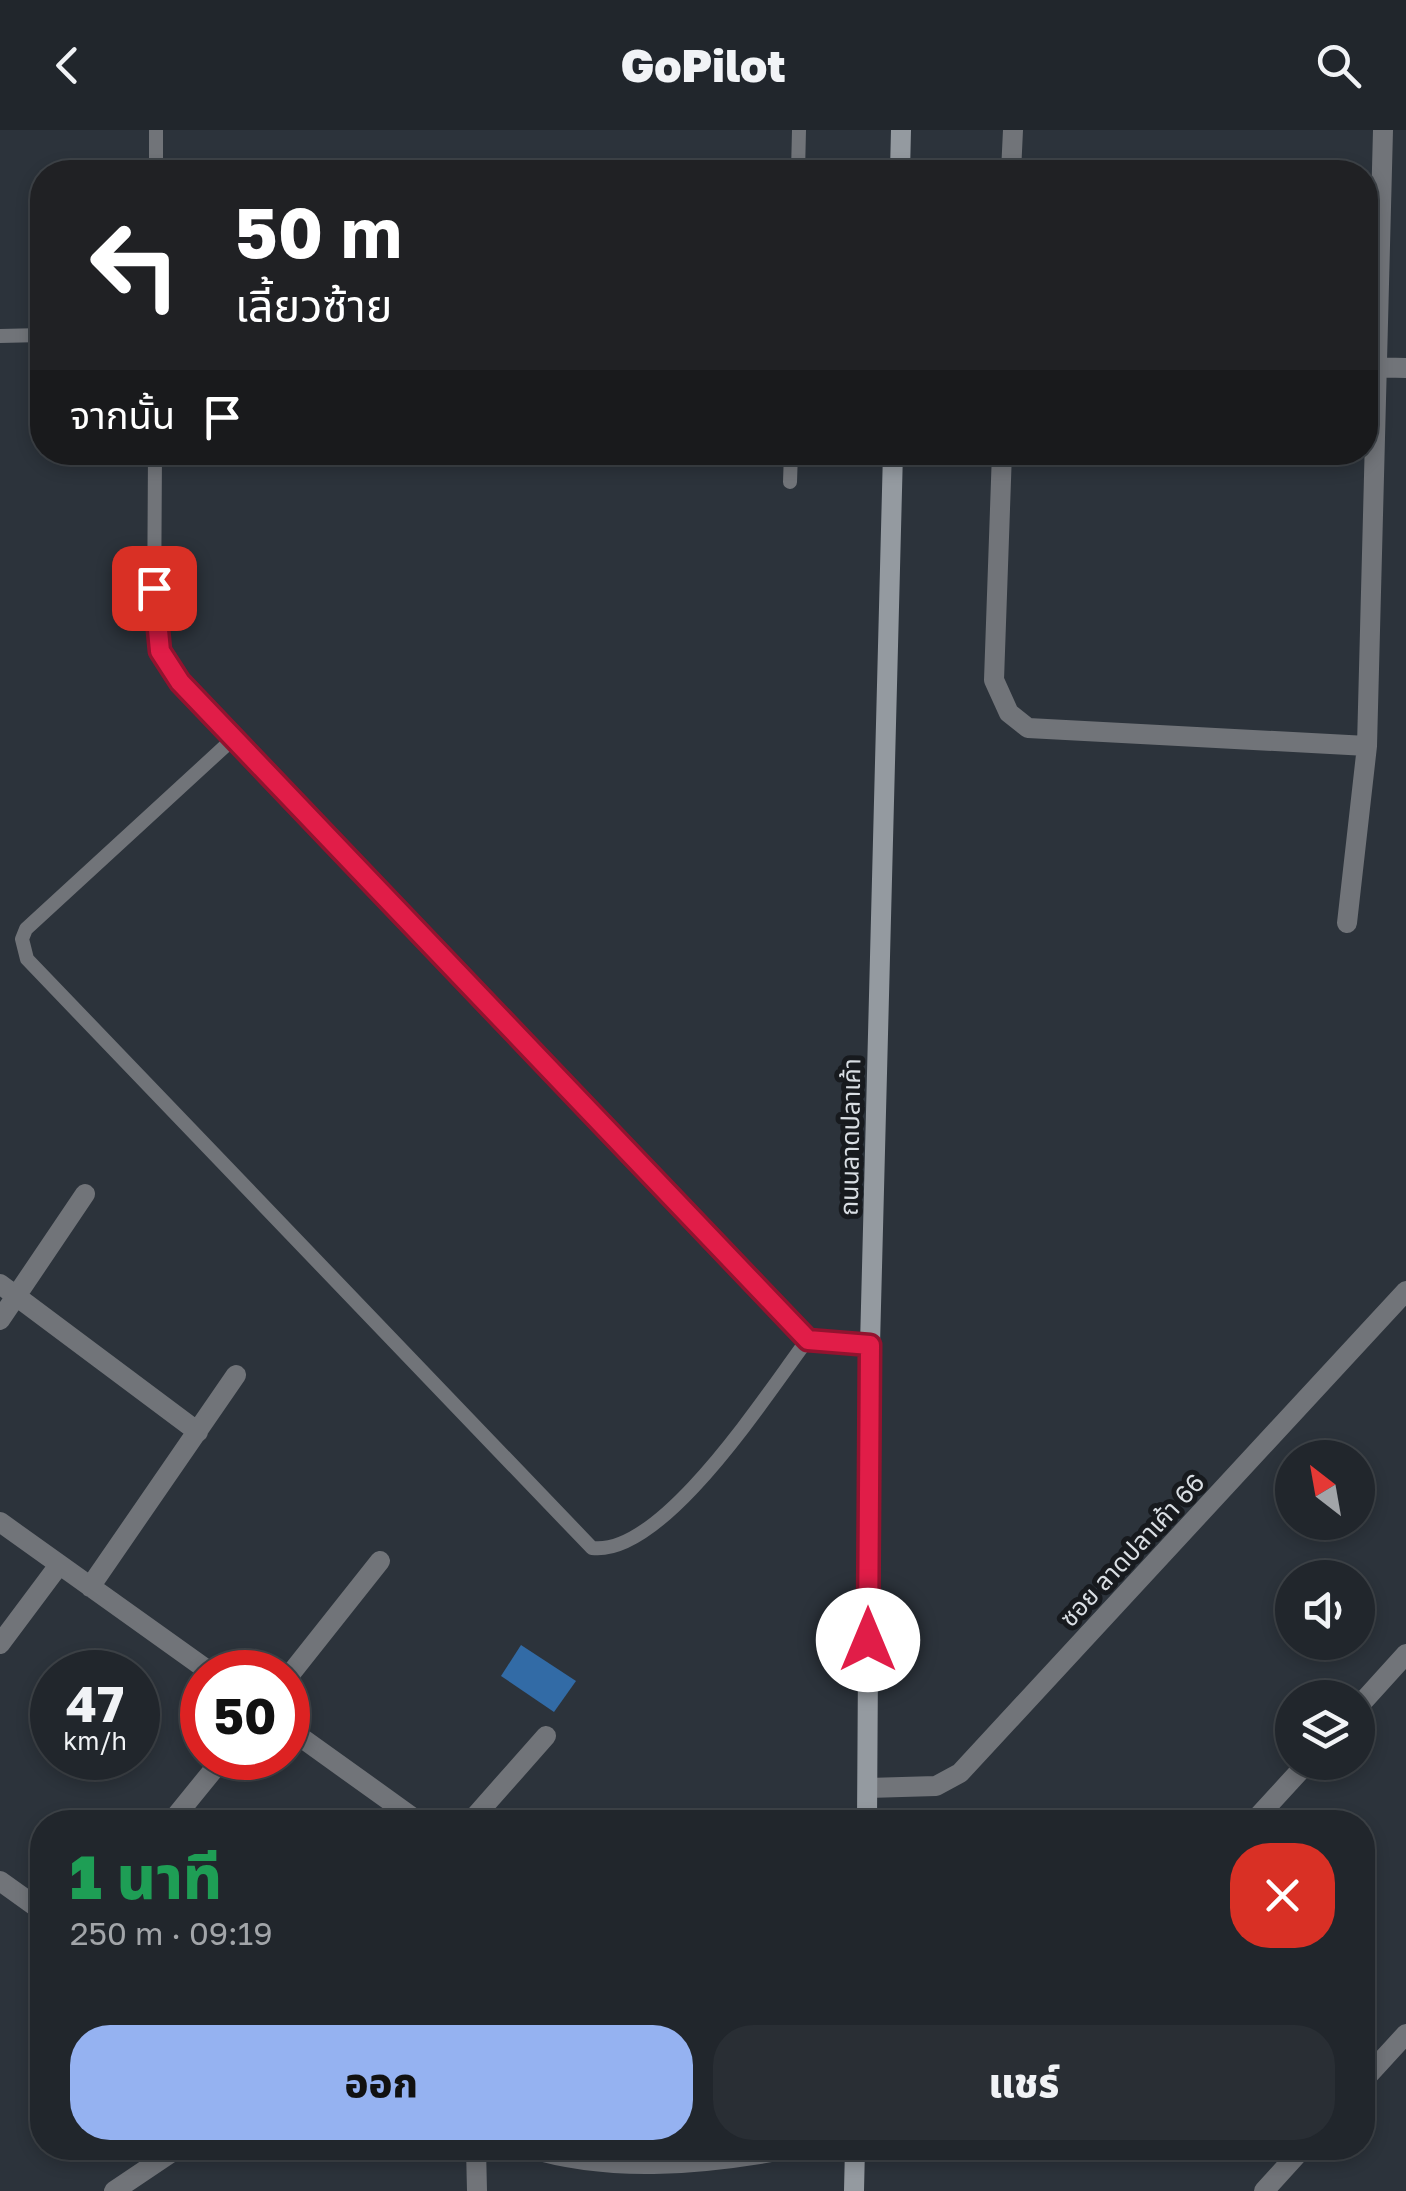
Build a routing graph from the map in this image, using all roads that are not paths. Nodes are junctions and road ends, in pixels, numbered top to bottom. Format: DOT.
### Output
graph roads {
  1 [pos="156,130"];
  2 [pos="799,130"];
  3 [pos="901,130"];
  4 [pos="1013,130"];
  5 [pos="1384,130"];
  6 [pos="156,160"];
  7 [pos="798,160"];
  8 [pos="900,160"];
  9 [pos="1012,160"];
  10 [pos="1378,249"];
  11 [pos="30,335"];
  12 [pos="0,336"];
  13 [pos="1378,368"];
  14 [pos="1406,368"];
  15 [pos="155,465"];
  16 [pos="791,465"];
  17 [pos="893,465"];
  18 [pos="1002,465"];
  19 [pos="1371,465"];
  20 [pos="790,482"];
  21 [pos="234,738"];
  22 [pos="1367,746"];
  23 [pos="1347,923"];
  24 [pos="85,1194"];
  25 [pos="9,1290"];
  26 [pos="1406,1291"];
  27 [pos="0,1320"];
  28 [pos="808,1340"];
  29 [pos="870,1345"];
  30 [pos="236,1375"];
  31 [pos="198,1432"];
  32 [pos="0,1522"];
  33 [pos="380,1561"];
  34 [pos="59,1565"];
  35 [pos="90,1587"];
  36 [pos="0,1644"];
  37 [pos="309,1650"];
  38 [pos="180,1651"];
  39 [pos="1406,1654"];
  40 [pos="1375,1688"];
  41 [pos="546,1736"];
  42 [pos="310,1744"];
  43 [pos="205,1780"];
  44 [pos="1292,1780"];
  45 [pos="868,1788"];
  46 [pos="180,1810"];
  47 [pos="402,1810"];
  48 [pos="481,1810"];
  49 [pos="867,1810"];
  50 [pos="1264,1810"];
  51 [pos="0,1880"];
  52 [pos="30,1902"];
  53 [pos="1406,2034"];
  54 [pos="1375,2068"];
  55 [pos="160,2160"];
  56 [pos="476,2160"];
  57 [pos="595,2160"];
  58 [pos="729,2160"];
  59 [pos="855,2160"];
  60 [pos="1292,2160"];
  61 [pos="114,2191"];
  62 [pos="477,2191"];
  63 [pos="854,2191"];
  64 [pos="1264,2191"];
  1 -- 6 [label="lane"];
  2 -- 7 [label="lane"];
  3 -- 8 [label="main road"];
  4 -- 9 [label="street"];
  5 -- 10 [label="street"];
  11 -- 12 [label="lane"];
  13 -- 14 [label="street"];
  15 -- 21 [label="lane"];
  16 -- 20 [label="lane"];
  17 -- 29 [label="main road, ถนนลาดปลาเค้า"];
  18 -- 22 [label="street"];
  19 -- 22 [label="street"];
  21 -- 28 [label="lane"];
  21 -- 28 [label="lane"];
  22 -- 23 [label="street"];
  24 -- 25 [label="street"];
  25 -- 27 [label="street"];
  25 -- 31 [label="street"];
  26 -- 45 [label="street, ซอย ลาดปลาเค้า 66"];
  28 -- 29 [label="lane"];
  29 -- 45 [label="main road, ถนนลาดปลาเค้า"];
  30 -- 31 [label="street"];
  31 -- 35 [label="street"];
  32 -- 34 [label="street"];
  33 -- 37 [label="street"];
  34 -- 35 [label="street"];
  34 -- 36 [label="street"];
  35 -- 38 [label="street"];
  39 -- 40 [label="street"];
  41 -- 48 [label="street"];
  42 -- 47 [label="street"];
  43 -- 46 [label="street"];
  44 -- 50 [label="street"];
  45 -- 49 [label="main road, ถนนลาดปลาเค้า"];
  51 -- 52 [label="street"];
  53 -- 54 [label="street"];
  55 -- 61 [label="street"];
  56 -- 62 [label="street"];
  57 -- 58 [label="street"];
  59 -- 63 [label="main road"];
  60 -- 64 [label="street"];
}
